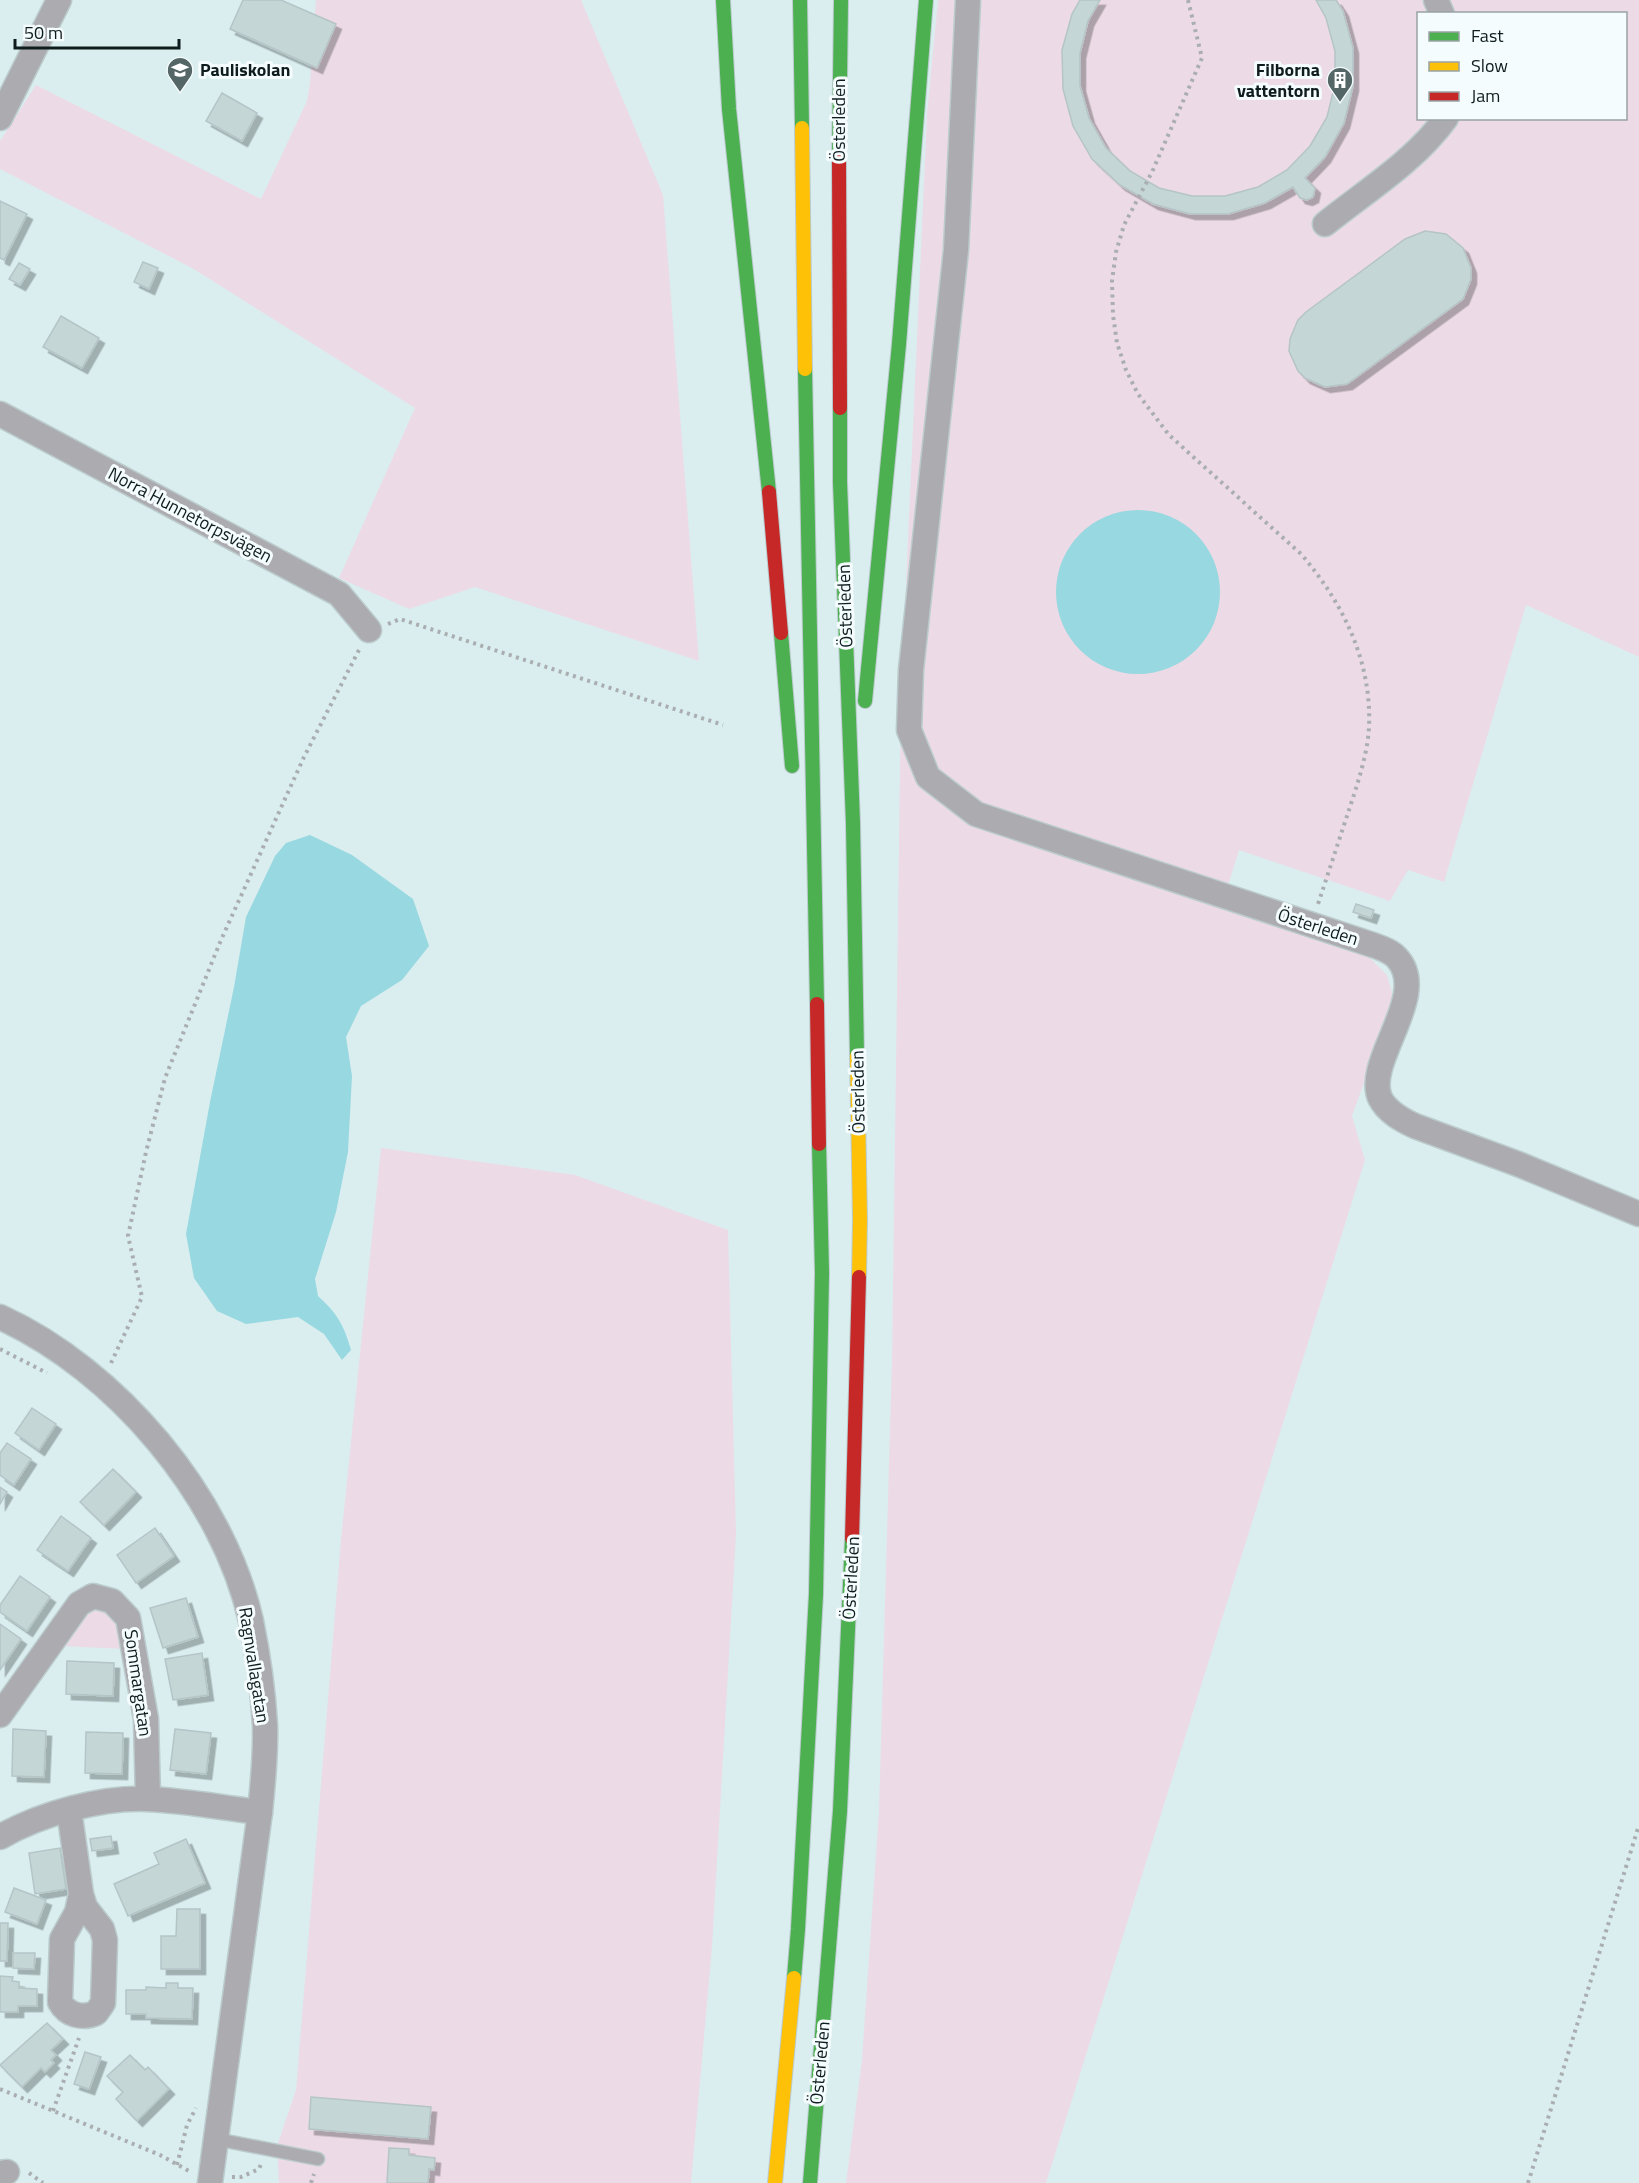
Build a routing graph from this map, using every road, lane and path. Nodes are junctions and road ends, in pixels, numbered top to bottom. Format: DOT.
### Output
graph roads {
  1 [pos="59,0"];
  2 [pos="723,0"];
  3 [pos="800,0"];
  4 [pos="841,0"];
  5 [pos="926,0"];
  6 [pos="968,0"];
  7 [pos="1188,0"];
  8 [pos="0,118"];
  9 [pos="1445,120"];
  10 [pos="1325,224"];
  11 [pos="0,414"];
  12 [pos="369,630"];
  13 [pos="723,725"];
  14 [pos="793,777"];
  15 [pos="853,823"];
  16 [pos="801,859"];
  17 [pos="1311,925"];
  18 [pos="818,1017"];
  19 [pos="1639,1214"];
  20 [pos="3,1326"];
  21 [pos="0,1349"];
  22 [pos="53,1376"];
  23 [pos="101,1383"];
  24 [pos="0,1715"];
  25 [pos="148,1799"];
  26 [pos="69,1810"];
  27 [pos="260,1812"];
  28 [pos="1639,1825"];
  29 [pos="2,1829"];
  30 [pos="81,1894"];
  31 [pos="87,2016"];
  32 [pos="0,2089"];
  33 [pos="199,2103"];
  34 [pos="53,2111"];
  35 [pos="216,2139"];
  36 [pos="265,2149"];
  37 [pos="318,2159"];
  38 [pos="177,2165"];
  39 [pos="211,2180"];
  40 [pos="775,2183"];
  41 [pos="810,2183"];
  42 [pos="1528,2183"];
  1 -- 8 [label="street"];
  2 -- 14 [label="main road"];
  3 -- 18 [label="main road, Österleden"];
  4 -- 15 [label="main road, Österleden"];
  5 -- 15 [label="main road"];
  6 -- 17 [label="street, Österleden"];
  7 -- 17 [label="path"];
  9 -- 10 [label="street"];
  11 -- 12 [label="street, Norra Hunnetorpsvägen"];
  12 -- 13 [label="path"];
  12 -- 23 [label="path"];
  15 -- 41 [label="main road, Österleden"];
  16 -- 18 [label="main road"];
  17 -- 19 [label="street, Österleden"];
  18 -- 40 [label="main road, Österleden"];
  20 -- 23 [label="street, Ragnvallagatan"];
  21 -- 22 [label="path"];
  23 -- 27 [label="street, Ragnvallagatan"];
  24 -- 25 [label="street, Sommargatan"];
  25 -- 26 [label="street"];
  25 -- 27 [label="street"];
  26 -- 29 [label="street"];
  26 -- 30 [label="street"];
  27 -- 35 [label="street, Ragnvallagatan"];
  28 -- 42 [label="path"];
  30 -- 31 [label="street"];
  30 -- 31 [label="street"];
  31 -- 34 [label="path"];
  32 -- 34 [label="path"];
  33 -- 38 [label="path"];
  34 -- 38 [label="path"];
  35 -- 36 [label="lane"];
  35 -- 39 [label="street, Ragnvallagatan"];
  36 -- 37 [label="lane"];
  36 -- 39 [label="path"];
  38 -- 39 [label="path"];
}
